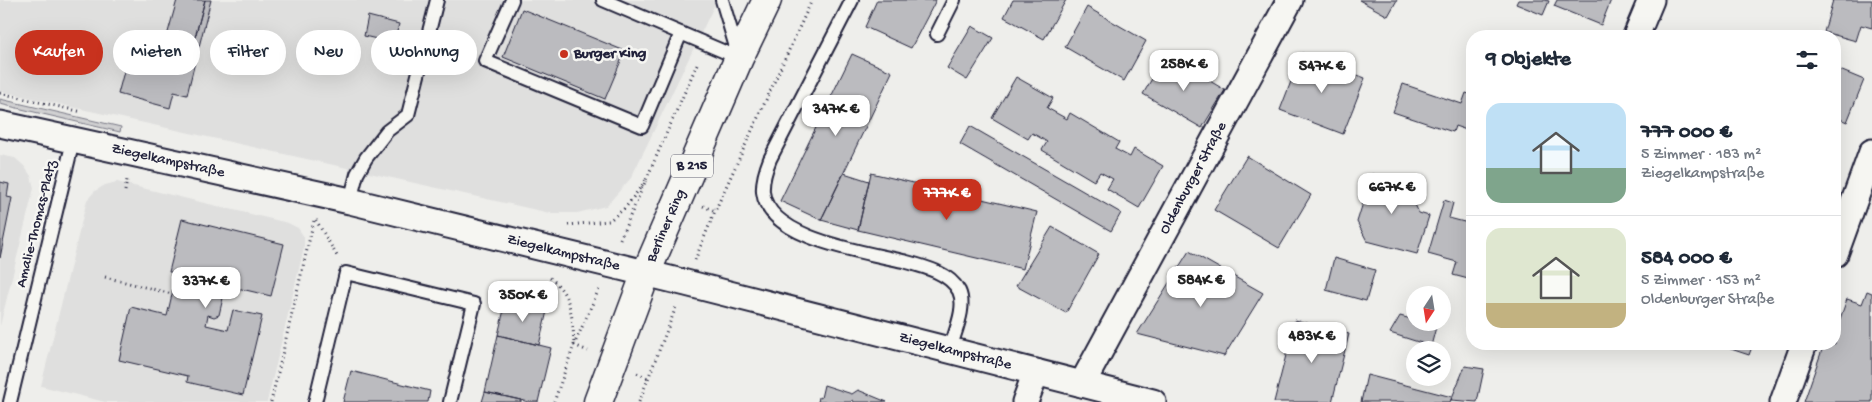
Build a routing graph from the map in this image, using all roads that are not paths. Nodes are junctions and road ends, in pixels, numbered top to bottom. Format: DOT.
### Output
graph roads {
  1 [pos="437,0"];
  2 [pos="512,0"];
  3 [pos="603,0"];
  4 [pos="722,0"];
  5 [pos="767,0"];
  6 [pos="852,0"];
  7 [pos="954,0"];
  8 [pos="1290,0"];
  9 [pos="1651,0"];
  10 [pos="1638,30"];
  11 [pos="682,33"];
  12 [pos="937,34"];
  13 [pos="739,58"];
  14 [pos="0,124"];
  15 [pos="73,141"];
  16 [pos="1872,152"];
  17 [pos="350,201"];
  18 [pos="1841,237"];
  19 [pos="646,273"];
  20 [pos="950,350"];
  21 [pos="1802,350"];
  22 [pos="1036,372"];
  23 [pos="1082,384"];
  24 [pos="10,402"];
  25 [pos="315,402"];
  26 [pos="450,402"];
  27 [pos="598,402"];
  28 [pos="1025,402"];
  29 [pos="1153,402"];
  30 [pos="1783,402"];
  1 -- 17 [label="lane"];
  2 -- 11 [label="lane"];
  3 -- 11 [label="lane"];
  4 -- 13 [label="lane"];
  5 -- 13 [label="main road, Berliner Ring / B 215"];
  6 -- 20 [label="lane"];
  7 -- 12 [label="lane"];
  8 -- 23 [label="street, Oldenburger Straße"];
  9 -- 10 [label="street"];
  11 -- 13 [label="lane"];
  13 -- 19 [label="main road, Berliner Ring / B 215"];
  14 -- 15 [label="street, Ziegelkampstraße"];
  15 -- 17 [label="street, Ziegelkampstraße"];
  15 -- 24 [label="lane, Amalie-Thomas-Platz"];
  16 -- 18 [label="street"];
  17 -- 19 [label="street, Ziegelkampstraße"];
  19 -- 20 [label="street, Ziegelkampstraße"];
  19 -- 27 [label="main road, Berliner Ring / B 215"];
  20 -- 22 [label="street, Ziegelkampstraße"];
  21 -- 30 [label="street"];
  22 -- 23 [label="street, Ziegelkampstraße"];
  22 -- 28 [label="street"];
  23 -- 29 [label="street, Ziegelkampstraße"];
  25 -- 26 [label="lane"];
}
